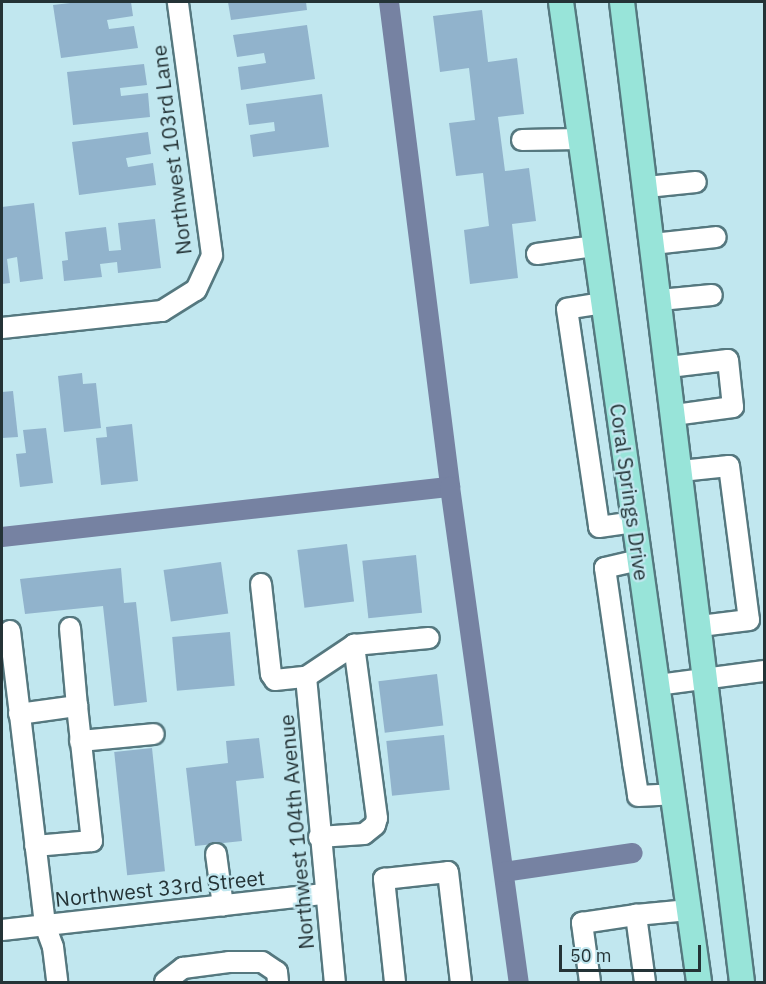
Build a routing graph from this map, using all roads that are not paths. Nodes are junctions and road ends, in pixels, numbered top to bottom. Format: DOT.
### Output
graph roads {
  1 [pos="178,2"];
  2 [pos="561,2"];
  3 [pos="622,2"];
  4 [pos="580,139"];
  5 [pos="522,141"];
  6 [pos="696,182"];
  7 [pos="646,187"];
  8 [pos="716,237"];
  9 [pos="653,244"];
  10 [pos="595,246"];
  11 [pos="537,254"];
  12 [pos="712,295"];
  13 [pos="660,300"];
  14 [pos="603,303"];
  15 [pos="2,328"];
  16 [pos="669,368"];
  17 [pos="674,415"];
  18 [pos="681,471"];
  19 [pos="634,522"];
  20 [pos="639,560"];
  21 [pos="261,584"];
  22 [pos="700,626"];
  23 [pos="70,628"];
  24 [pos="10,630"];
  25 [pos="429,638"];
  26 [pos="354,645"];
  27 [pos="765,671"];
  28 [pos="306,677"];
  29 [pos="707,679"];
  30 [pos="657,685"];
  31 [pos="9,699"];
  32 [pos="77,706"];
  33 [pos="19,714"];
  34 [pos="154,734"];
  35 [pos="80,741"];
  36 [pos="673,794"];
  37 [pos="319,837"];
  38 [pos="35,846"];
  39 [pos="216,854"];
  40 [pos="324,894"];
  41 [pos="223,906"];
  42 [pos="689,910"];
  43 [pos="636,915"];
  44 [pos="45,925"];
  45 [pos="2,930"];
  46 [pos="57,982"];
  47 [pos="165,982"];
  48 [pos="278,982"];
  49 [pos="335,982"];
  50 [pos="395,982"];
  51 [pos="461,982"];
  52 [pos="590,982"];
  53 [pos="645,982"];
  54 [pos="699,982"];
  55 [pos="742,982"];
  1 -- 15 [label="street, Northwest 103rd Lane"];
  2 -- 4 [label="main road, Coral Springs Drive"];
  3 -- 7 [label="main road"];
  4 -- 5 [label="street"];
  4 -- 10 [label="main road, Coral Springs Drive"];
  6 -- 7 [label="street"];
  7 -- 9 [label="main road"];
  8 -- 9 [label="street"];
  9 -- 13 [label="main road"];
  10 -- 11 [label="street"];
  10 -- 14 [label="main road, Coral Springs Drive"];
  12 -- 13 [label="street"];
  13 -- 16 [label="main road"];
  14 -- 19 [label="main road, Coral Springs Drive"];
  14 -- 19 [label="street"];
  16 -- 17 [label="main road"];
  16 -- 17 [label="street"];
  17 -- 18 [label="main road"];
  18 -- 22 [label="main road"];
  18 -- 22 [label="street"];
  19 -- 20 [label="main road, Coral Springs Drive"];
  20 -- 30 [label="main road, Coral Springs Drive"];
  20 -- 36 [label="street"];
  21 -- 28 [label="street"];
  22 -- 29 [label="main road"];
  23 -- 32 [label="street"];
  24 -- 31 [label="street"];
  25 -- 26 [label="street"];
  26 -- 28 [label="street"];
  26 -- 37 [label="street"];
  27 -- 29 [label="street"];
  28 -- 37 [label="street, Northwest 104th Avenue"];
  29 -- 30 [label="street"];
  29 -- 55 [label="main road"];
  30 -- 36 [label="main road, Coral Springs Drive"];
  31 -- 33 [label="street"];
  32 -- 33 [label="street"];
  32 -- 35 [label="street"];
  33 -- 38 [label="street"];
  34 -- 35 [label="street"];
  35 -- 38 [label="street"];
  36 -- 42 [label="main road, Coral Springs Drive"];
  37 -- 40 [label="street, Northwest 104th Avenue"];
  38 -- 44 [label="street"];
  39 -- 41 [label="street"];
  40 -- 41 [label="street, Northwest 33rd Street"];
  40 -- 49 [label="street, Northwest 104th Avenue"];
  41 -- 44 [label="street, Northwest 33rd Street"];
  42 -- 43 [label="street"];
  42 -- 54 [label="main road, Coral Springs Drive"];
  43 -- 52 [label="street"];
  43 -- 53 [label="street"];
  44 -- 45 [label="street, Northwest 33rd Street"];
  44 -- 46 [label="street"];
  47 -- 48 [label="street"];
  50 -- 51 [label="street"];
}
